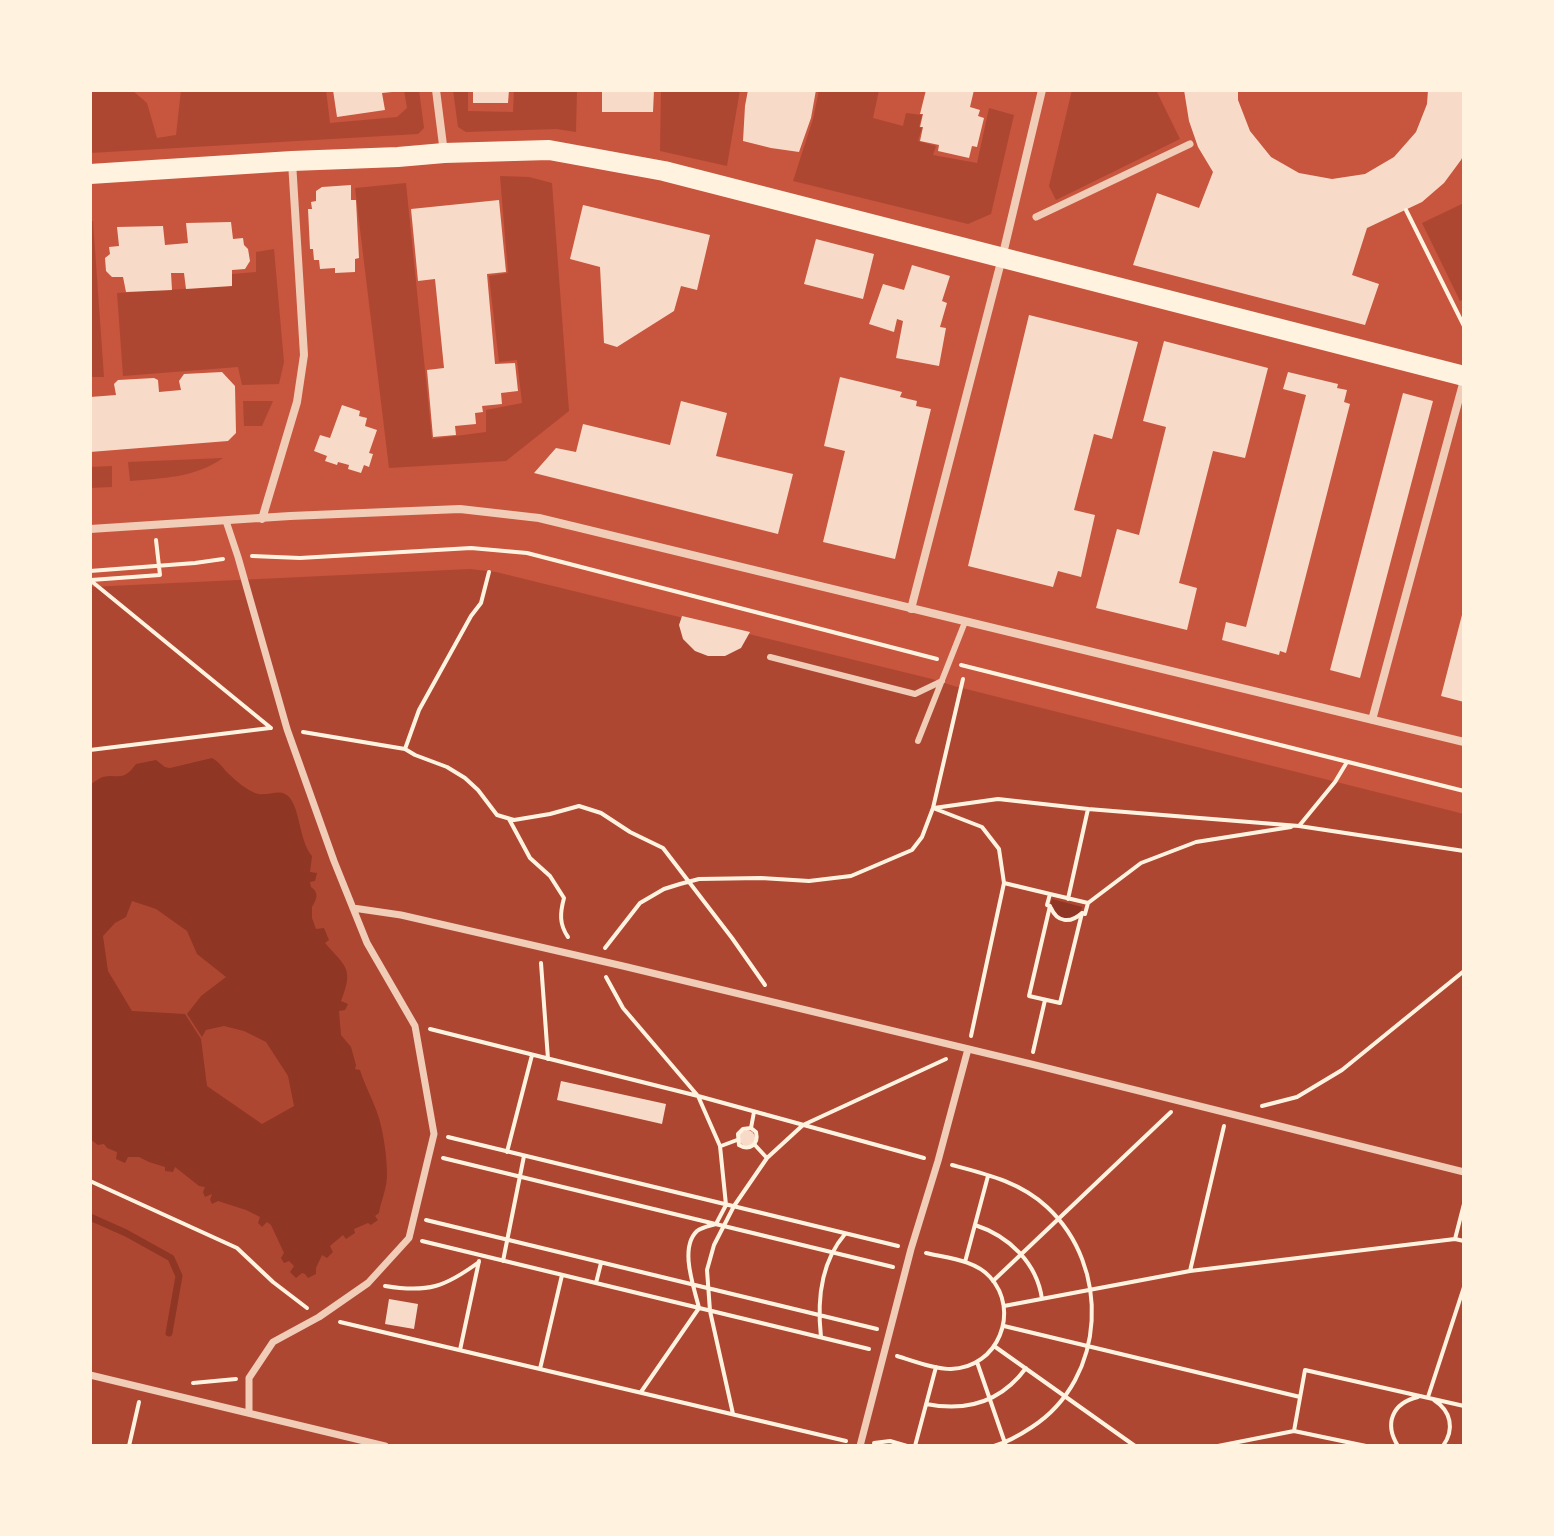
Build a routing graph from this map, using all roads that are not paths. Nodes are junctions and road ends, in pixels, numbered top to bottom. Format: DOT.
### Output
graph roads {
  1 [pos="436,90"];
  2 [pos="1042,90"];
  3 [pos="1190,144"];
  4 [pos="444,153"];
  5 [pos="292,161"];
  6 [pos="90,174"];
  7 [pos="1036,217"];
  8 [pos="1002,258"];
  9 [pos="1464,378"];
  10 [pos="262,519"];
  11 [pos="226,521"];
  12 [pos="90,529"];
  13 [pos="911,609"];
  14 [pos="965,622"];
  15 [pos="770,657"];
  16 [pos="942,681"];
  17 [pos="1372,720"];
  18 [pos="918,741"];
  19 [pos="1464,742"];
  20 [pos="353,908"];
  21 [pos="968,1049"];
  22 [pos="1464,1172"];
  23 [pos="90,1375"];
  24 [pos="249,1413"];
  25 [pos="860,1445"];
  26 [pos="385,1446"];
  1 -- 4 [label="street"];
  2 -- 8 [label="street"];
  3 -- 7 [label="street"];
  4 -- 5 [label="main road"];
  4 -- 8 [label="main road"];
  5 -- 6 [label="main road"];
  5 -- 10 [label="street"];
  8 -- 9 [label="main road"];
  8 -- 13 [label="street"];
  9 -- 17 [label="street"];
  10 -- 11 [label="street"];
  10 -- 13 [label="street"];
  11 -- 12 [label="street"];
  11 -- 20 [label="street"];
  13 -- 14 [label="street"];
  14 -- 16 [label="lane"];
  14 -- 17 [label="street"];
  15 -- 16 [label="lane"];
  16 -- 18 [label="lane"];
  17 -- 19 [label="street"];
  20 -- 21 [label="street"];
  20 -- 24 [label="street"];
  21 -- 22 [label="street"];
  21 -- 25 [label="street"];
  23 -- 24 [label="street"];
  24 -- 26 [label="street"];
}
